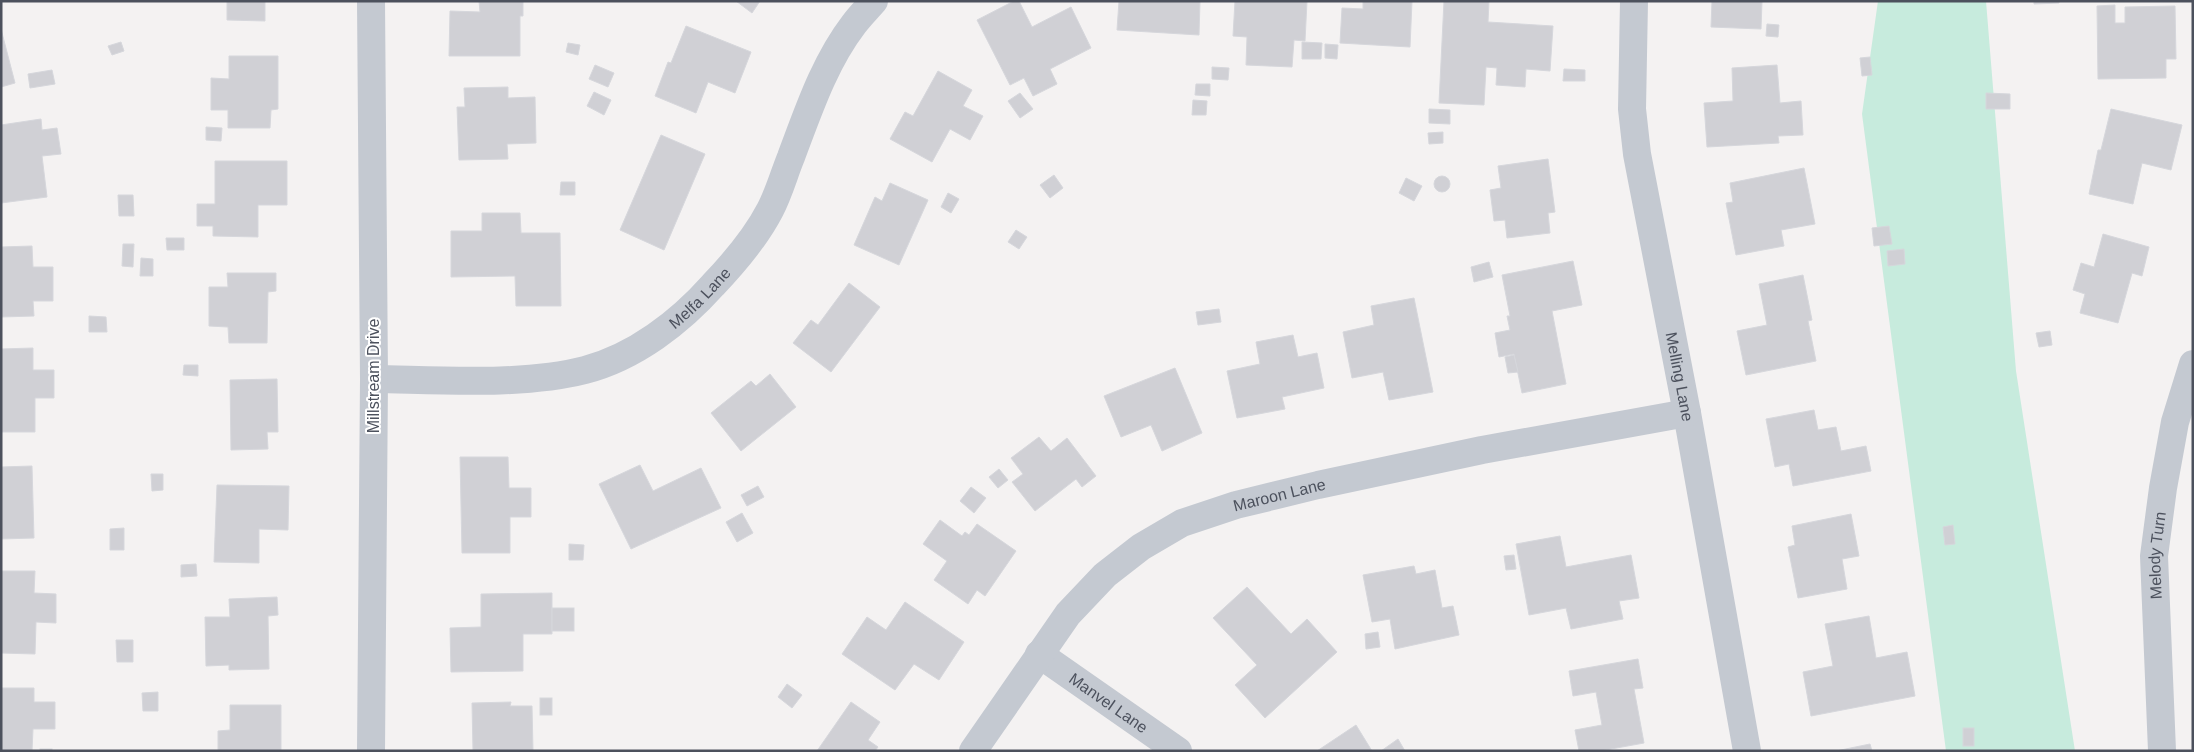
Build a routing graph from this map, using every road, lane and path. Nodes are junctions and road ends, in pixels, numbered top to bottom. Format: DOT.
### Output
graph roads {
  1 [pos="371,1"];
  2 [pos="874,1"];
  3 [pos="1634,1"];
  4 [pos="2193,364"];
  5 [pos="374,379"];
  6 [pos="1687,413"];
  7 [pos="1039,654"];
  8 [pos="371,751"];
  9 [pos="973,751"];
  10 [pos="1178,751"];
  11 [pos="1747,751"];
  12 [pos="2162,751"];
  1 -- 5 [label="street, Millstream Drive"];
  2 -- 5 [label="street, Melfa Lane"];
  3 -- 6 [label="street, Melling Lane"];
  4 -- 12 [label="street, Melody Turn"];
  5 -- 8 [label="street, Millstream Drive"];
  6 -- 7 [label="street, Maroon Lane"];
  6 -- 11 [label="street, Melling Lane"];
  7 -- 9 [label="street, Maroon Lane"];
  7 -- 10 [label="street, Manvel Lane"];
}
